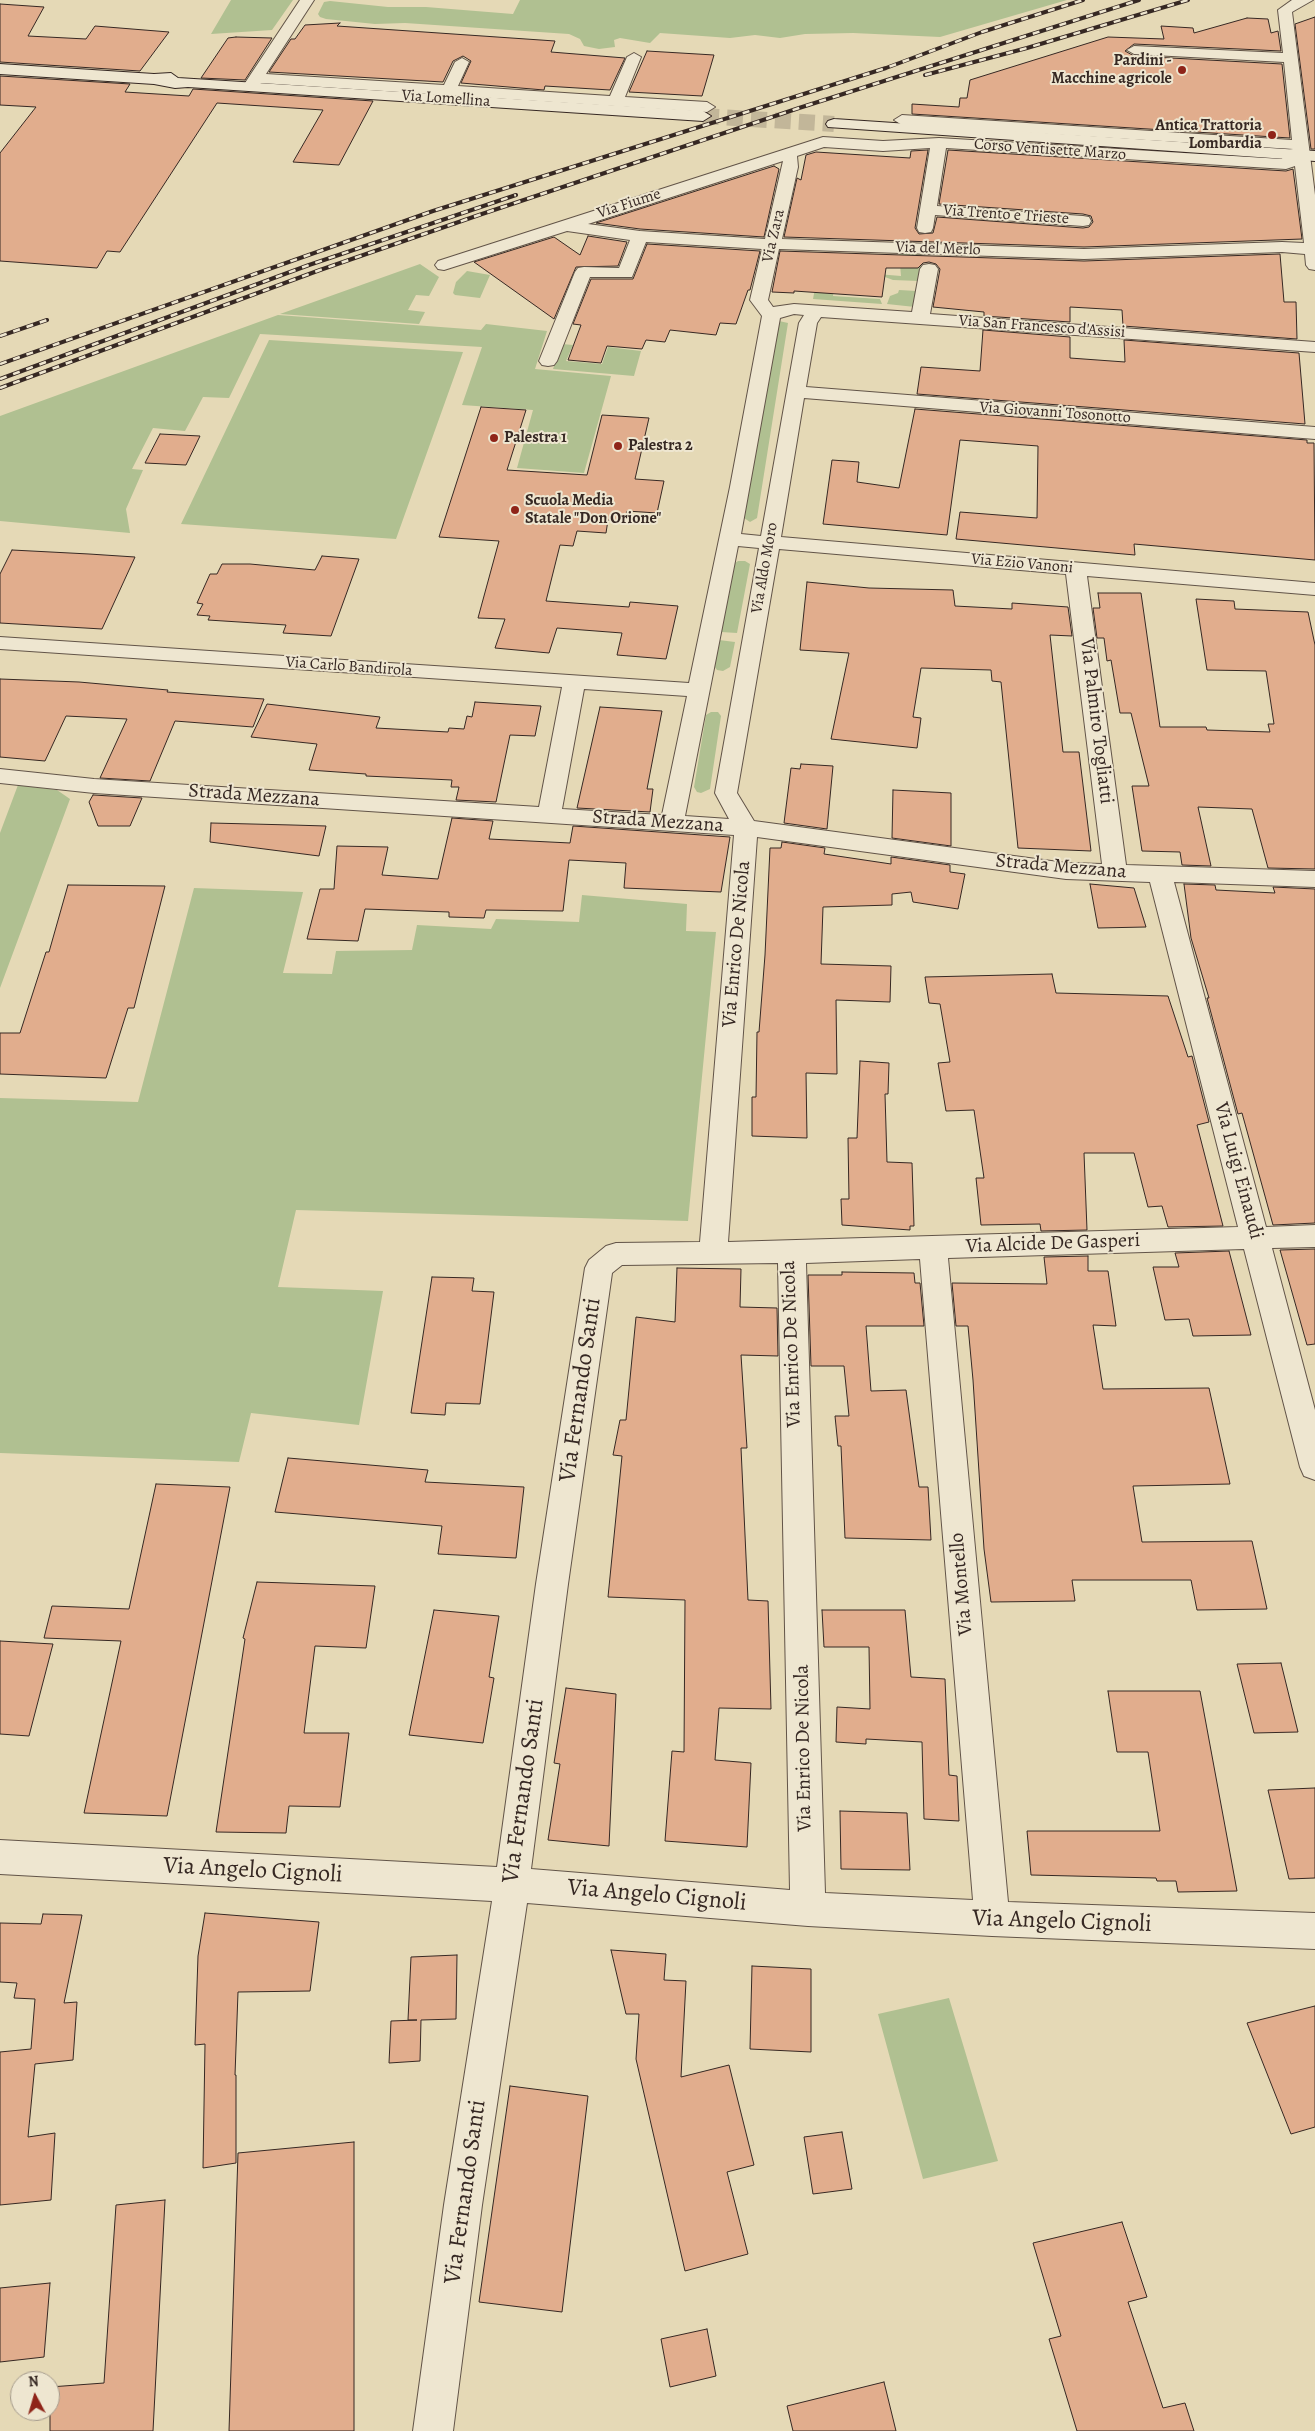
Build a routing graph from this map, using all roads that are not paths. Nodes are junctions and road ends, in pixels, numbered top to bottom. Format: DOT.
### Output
graph roads {
  1 [pos="307,0"];
  2 [pos="1306,0"];
  3 [pos="1134,50"];
  4 [pos="634,57"];
  5 [pos="1290,58"];
  6 [pos="462,62"];
  7 [pos="0,70"];
  8 [pos="253,82"];
  9 [pos="449,90"];
  10 [pos="616,101"];
  11 [pos="902,120"];
  12 [pos="834,124"];
  13 [pos="939,143"];
  14 [pos="815,144"];
  15 [pos="788,152"];
  16 [pos="1300,157"];
  17 [pos="928,210"];
  18 [pos="1083,220"];
  19 [pos="565,224"];
  20 [pos="640,236"];
  21 [pos="773,244"];
  22 [pos="1314,247"];
  23 [pos="922,248"];
  24 [pos="444,264"];
  25 [pos="929,269"];
  26 [pos="821,311"];
  27 [pos="771,316"];
  28 [pos="920,318"];
  29 [pos="1315,347"];
  30 [pos="548,361"];
  31 [pos="796,392"];
  32 [pos="1315,433"];
  33 [pos="729,538"];
  34 [pos="770,542"];
  35 [pos="1076,569"];
  36 [pos="1315,589"];
  37 [pos="0,643"];
  38 [pos="574,682"];
  39 [pos="698,690"];
  40 [pos="0,776"];
  41 [pos="549,814"];
  42 [pos="672,822"];
  43 [pos="746,828"];
  44 [pos="1115,872"];
  45 [pos="1160,875"];
  46 [pos="1315,879"];
  47 [pos="1315,1236"];
  48 [pos="1256,1238"];
  49 [pos="933,1248"];
  50 [pos="792,1252"];
  51 [pos="712,1253"];
  52 [pos="1315,1467"];
  53 [pos="0,1857"];
  54 [pos="512,1884"];
  55 [pos="808,1908"];
  56 [pos="992,1919"];
  57 [pos="1315,1931"];
  58 [pos="433,2431"];
  1 -- 8 [label="street"];
  2 -- 5 [label="street"];
  3 -- 5 [label="street"];
  4 -- 10 [label="street"];
  5 -- 16 [label="street"];
  6 -- 9 [label="street, Via Lomellina"];
  7 -- 8 [label="street, Via Lomellina"];
  8 -- 9 [label="street, Via Lomellina"];
  8 -- 10 [label="street, Via Lomellina"];
  9 -- 10 [label="street, Via Lomellina"];
  11 -- 16 [label="street, Corso Ventisette Marzo"];
  12 -- 16 [label="street, Corso Ventisette Marzo"];
  13 -- 14 [label="street, Corso Ventisette Marzo"];
  13 -- 16 [label="street, Corso Ventisette Marzo"];
  13 -- 17 [label="street"];
  14 -- 15 [label="street, Via Fiume"];
  15 -- 19 [label="street, Via Fiume"];
  15 -- 21 [label="street, Via Zara"];
  16 -- 22 [label="street"];
  17 -- 18 [label="street, Via Trento e Trieste"];
  17 -- 23 [label="street"];
  19 -- 20 [label="street, Via del Merlo"];
  19 -- 24 [label="street, Via Fiume"];
  20 -- 21 [label="street, Via del Merlo"];
  20 -- 30 [label="street"];
  21 -- 23 [label="street, Via del Merlo"];
  21 -- 27 [label="street, Via Zara"];
  22 -- 23 [label="street, Via del Merlo"];
  25 -- 28 [label="street"];
  26 -- 27 [label="street, Via San Francesco d'Assisi"];
  26 -- 28 [label="street, Via San Francesco d'Assisi"];
  26 -- 31 [label="street, Via Aldo Moro"];
  27 -- 33 [label="street"];
  28 -- 29 [label="street, Via San Francesco d'Assisi"];
  31 -- 32 [label="street, Via Giovanni Tosonotto"];
  31 -- 34 [label="street, Via Aldo Moro"];
  33 -- 34 [label="street, Via Ezio Vanoni"];
  33 -- 39 [label="street"];
  34 -- 35 [label="street, Via Ezio Vanoni"];
  34 -- 43 [label="street, Via Aldo Moro"];
  35 -- 36 [label="street, Via Ezio Vanoni"];
  35 -- 44 [label="street, Via Palmiro Togliatti"];
  37 -- 38 [label="street, Via Carlo Bandirola"];
  38 -- 39 [label="street, Via Carlo Bandirola"];
  38 -- 41 [label="street"];
  39 -- 42 [label="street"];
  40 -- 41 [label="street, Strada Mezzana"];
  41 -- 42 [label="street, Strada Mezzana"];
  42 -- 43 [label="street, Strada Mezzana"];
  43 -- 44 [label="street, Strada Mezzana"];
  43 -- 51 [label="street, Via Enrico De Nicola"];
  44 -- 45 [label="street, Strada Mezzana"];
  45 -- 46 [label="street, Strada Mezzana"];
  45 -- 48 [label="street, Via Luigi Einaudi"];
  47 -- 48 [label="street, Via Alcide De Gasperi"];
  48 -- 49 [label="street, Via Alcide De Gasperi"];
  48 -- 52 [label="street, Via Luigi Einaudi"];
  49 -- 50 [label="street, Via Alcide De Gasperi"];
  49 -- 56 [label="street, Via Montello"];
  50 -- 51 [label="street, Via Enrico De Nicola"];
  50 -- 55 [label="street, Via Enrico De Nicola"];
  51 -- 54 [label="street, Via Fernando Santi"];
  53 -- 54 [label="street, Via Angelo Cignoli"];
  54 -- 55 [label="street, Via Angelo Cignoli"];
  54 -- 58 [label="street, Via Fernando Santi"];
  55 -- 56 [label="street, Via Angelo Cignoli"];
  56 -- 57 [label="street, Via Angelo Cignoli"];
}
